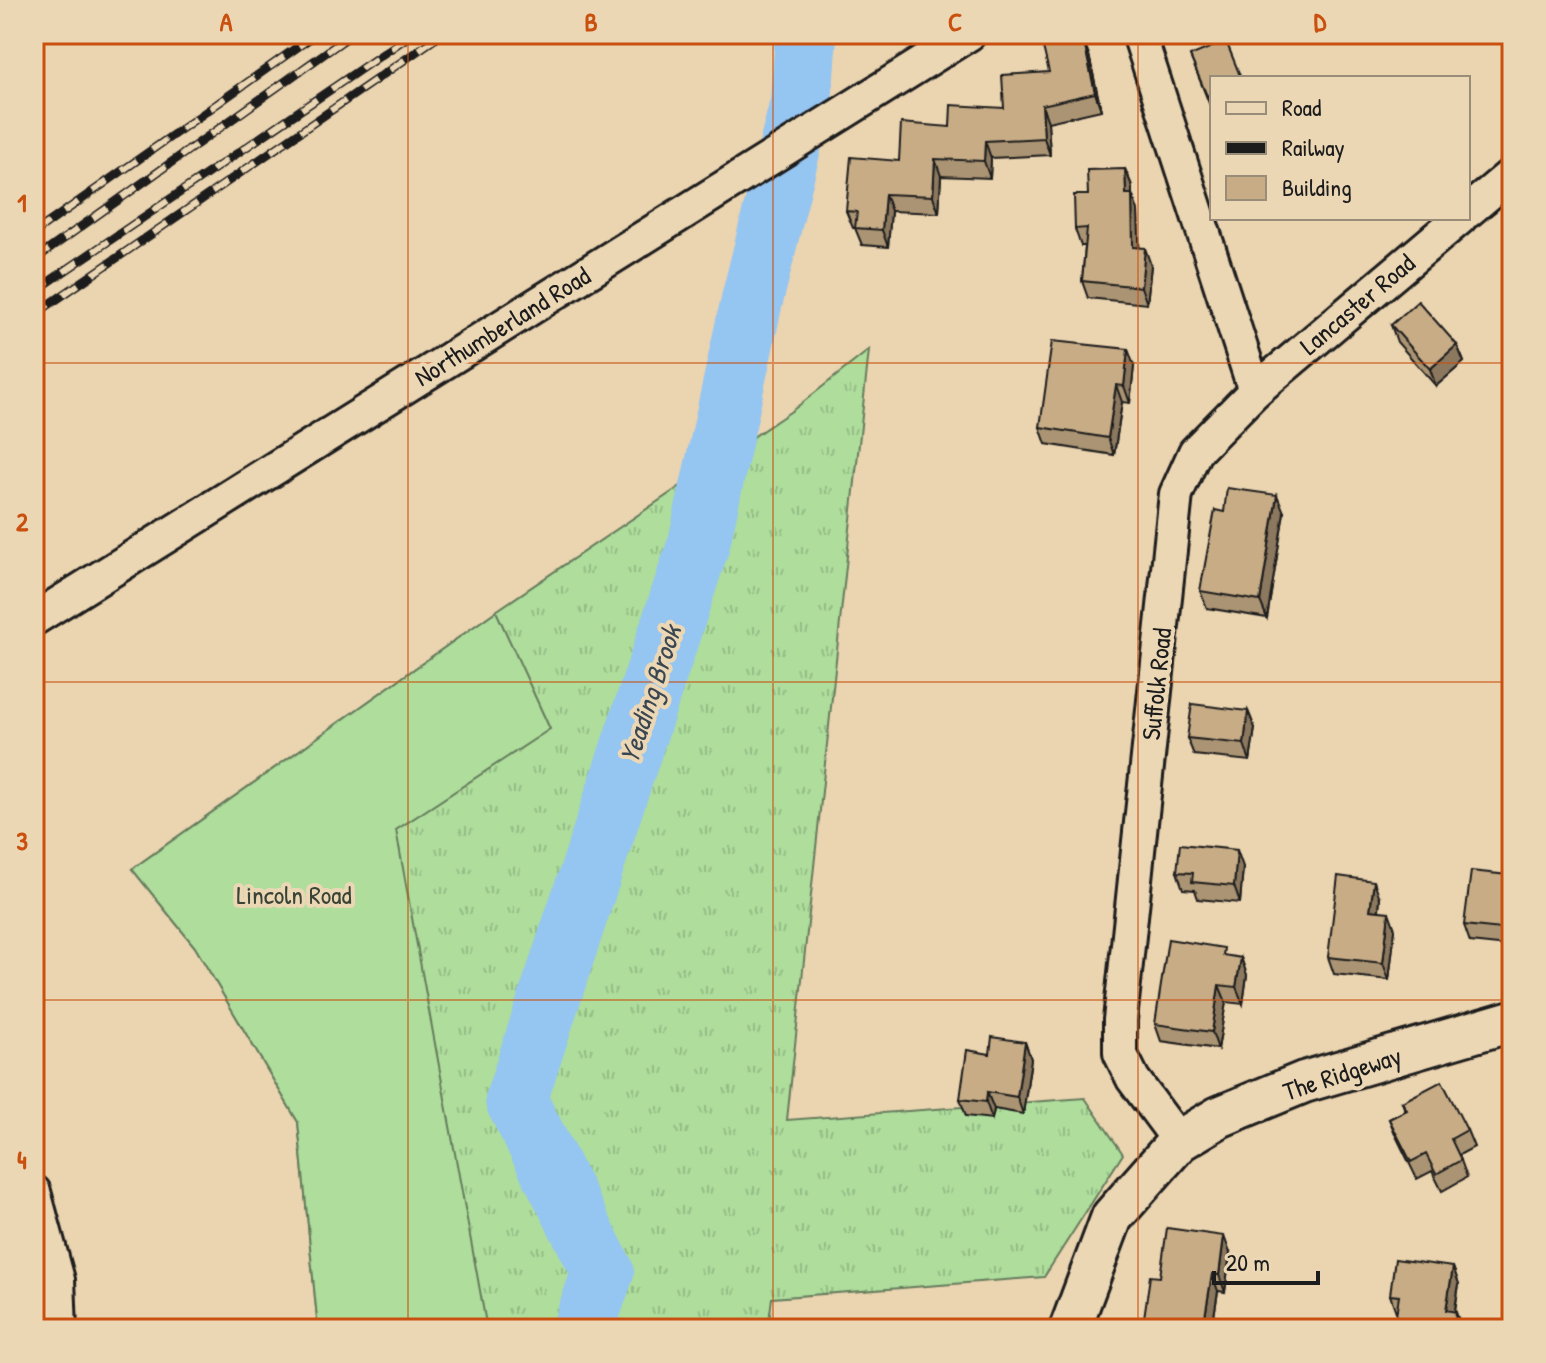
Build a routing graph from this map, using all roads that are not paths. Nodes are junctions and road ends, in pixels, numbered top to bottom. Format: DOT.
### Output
graph roads {
  1 [pos="969,34"];
  2 [pos="1139,34"];
  3 [pos="1512,174"];
  4 [pos="1470,209"];
  5 [pos="1458,220"];
  6 [pos="1255,391"];
  7 [pos="34,619"];
  8 [pos="1512,1021"];
  9 [pos="1179,1141"];
  10 [pos="34,1192"];
  11 [pos="60,1329"];
  12 [pos="1070,1329"];
  1 -- 7 [label="street, Northumberland Road"];
  2 -- 6 [label="street"];
  3 -- 4 [label="street"];
  5 -- 6 [label="street, Lancaster Road"];
  6 -- 9 [label="street, Suffolk Road"];
  8 -- 9 [label="street, The Ridgeway"];
  9 -- 12 [label="street"];
  10 -- 11 [label="street"];
}
